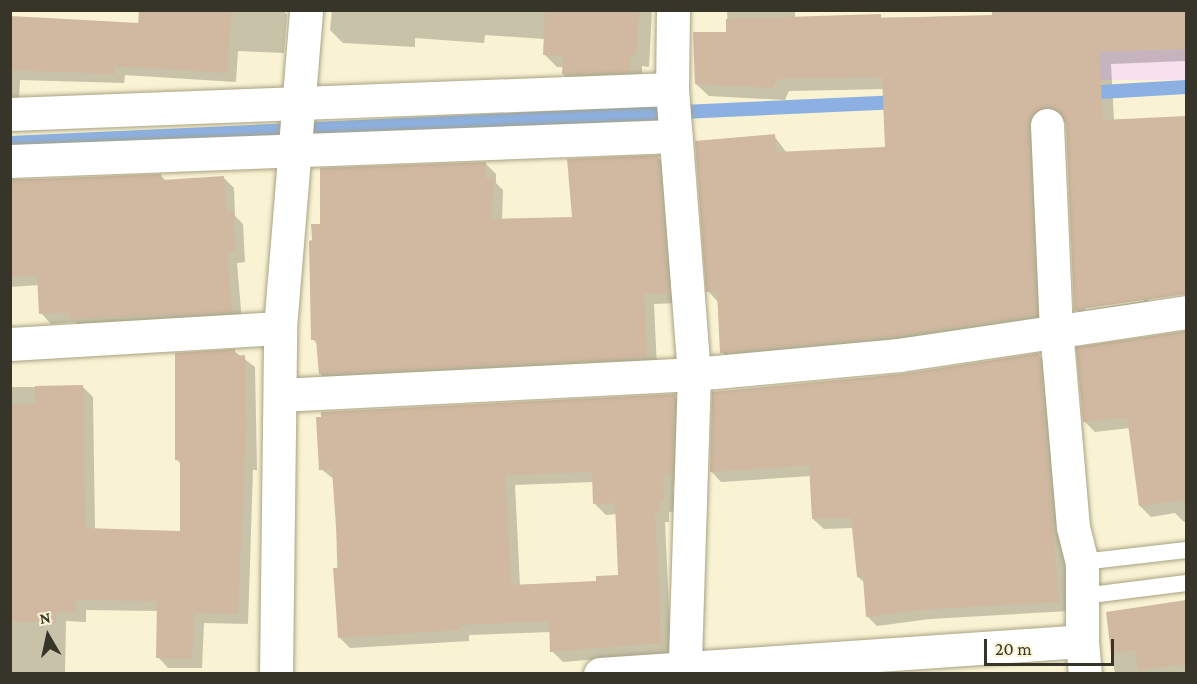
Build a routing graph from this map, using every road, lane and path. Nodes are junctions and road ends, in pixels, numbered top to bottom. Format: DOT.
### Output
graph roads {
  1 [pos="306,10"];
  2 [pos="673,10"];
  3 [pos="672,89"];
  4 [pos="301,100"];
  5 [pos="10,114"];
  6 [pos="1047,125"];
  7 [pos="676,136"];
  8 [pos="296,148"];
  9 [pos="10,161"];
  10 [pos="1186,312"];
  11 [pos="280,328"];
  12 [pos="1056,329"];
  13 [pos="10,344"];
  14 [pos="694,374"];
  15 [pos="281,395"];
  16 [pos="1186,550"];
  17 [pos="1082,562"];
  18 [pos="1186,583"];
  19 [pos="1083,597"];
  20 [pos="1082,640"];
  21 [pos="686,668"];
  22 [pos="276,674"];
  23 [pos="600,674"];
  24 [pos="1085,674"];
  1 -- 4 [label="street"];
  2 -- 3 [label="street"];
  3 -- 4 [label="street"];
  3 -- 7 [label="street"];
  4 -- 5 [label="street"];
  4 -- 8 [label="street"];
  6 -- 12 [label="street"];
  7 -- 8 [label="street"];
  7 -- 14 [label="street"];
  8 -- 9 [label="street"];
  8 -- 11 [label="street"];
  10 -- 12 [label="street"];
  11 -- 13 [label="street"];
  11 -- 15 [label="street"];
  12 -- 14 [label="street"];
  12 -- 17 [label="street"];
  14 -- 15 [label="street"];
  14 -- 21 [label="street"];
  15 -- 22 [label="street"];
  16 -- 17 [label="lane"];
  17 -- 19 [label="street"];
  18 -- 19 [label="lane"];
  19 -- 20 [label="street"];
  20 -- 21 [label="street"];
  20 -- 24 [label="street"];
  21 -- 23 [label="street"];
}
